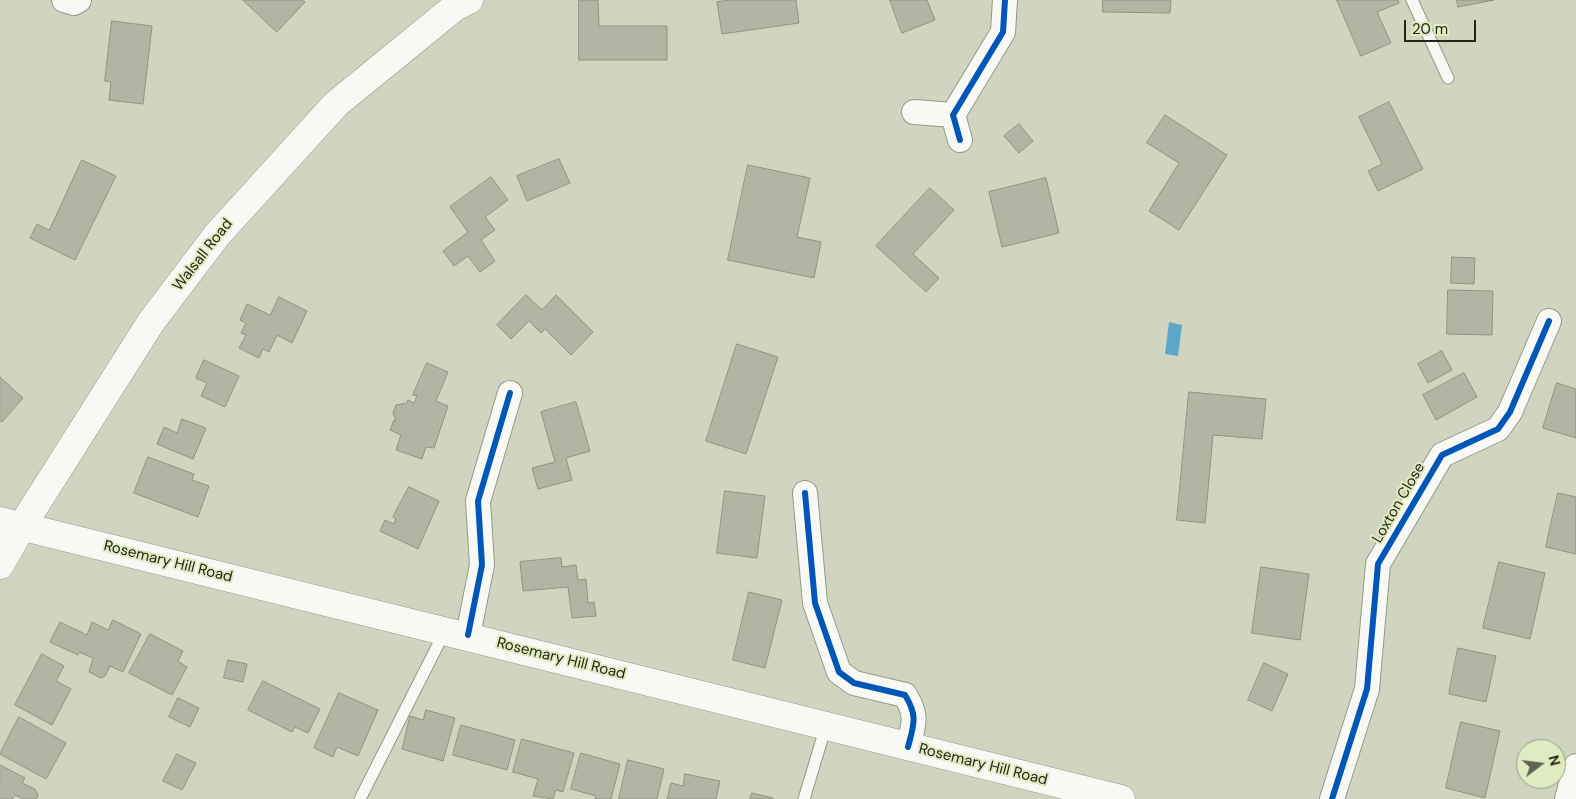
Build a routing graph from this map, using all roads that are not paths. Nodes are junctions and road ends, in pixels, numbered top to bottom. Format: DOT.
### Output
graph roads {
  1 [pos="64,0"];
  2 [pos="79,0"];
  3 [pos="469,0"];
  4 [pos="1005,0"];
  5 [pos="1412,0"];
  6 [pos="1448,78"];
  7 [pos="914,112"];
  8 [pos="953,115"];
  9 [pos="960,140"];
  10 [pos="1549,321"];
  11 [pos="510,393"];
  12 [pos="805,493"];
  13 [pos="11,524"];
  14 [pos="0,565"];
  15 [pos="457,633"];
  16 [pos="826,726"];
  17 [pos="908,747"];
  18 [pos="1576,766"];
  19 [pos="360,799"];
  20 [pos="804,799"];
  21 [pos="1121,799"];
  22 [pos="1332,799"];
  23 [pos="1567,799"];
  1 -- 2 [label="street"];
  3 -- 13 [label="main road, Walsall Road"];
  4 -- 8 [label="street"];
  5 -- 6 [label="lane"];
  7 -- 8 [label="street"];
  8 -- 9 [label="street"];
  10 -- 22 [label="street, Loxton Close"];
  11 -- 15 [label="street"];
  12 -- 17 [label="street"];
  13 -- 14 [label="main road, Walsall Road"];
  13 -- 15 [label="main road, Rosemary Hill Road"];
  15 -- 16 [label="main road, Rosemary Hill Road"];
  15 -- 19 [label="lane"];
  16 -- 17 [label="main road, Rosemary Hill Road"];
  16 -- 20 [label="lane"];
  17 -- 21 [label="main road, Rosemary Hill Road"];
  18 -- 23 [label="street"];
}
